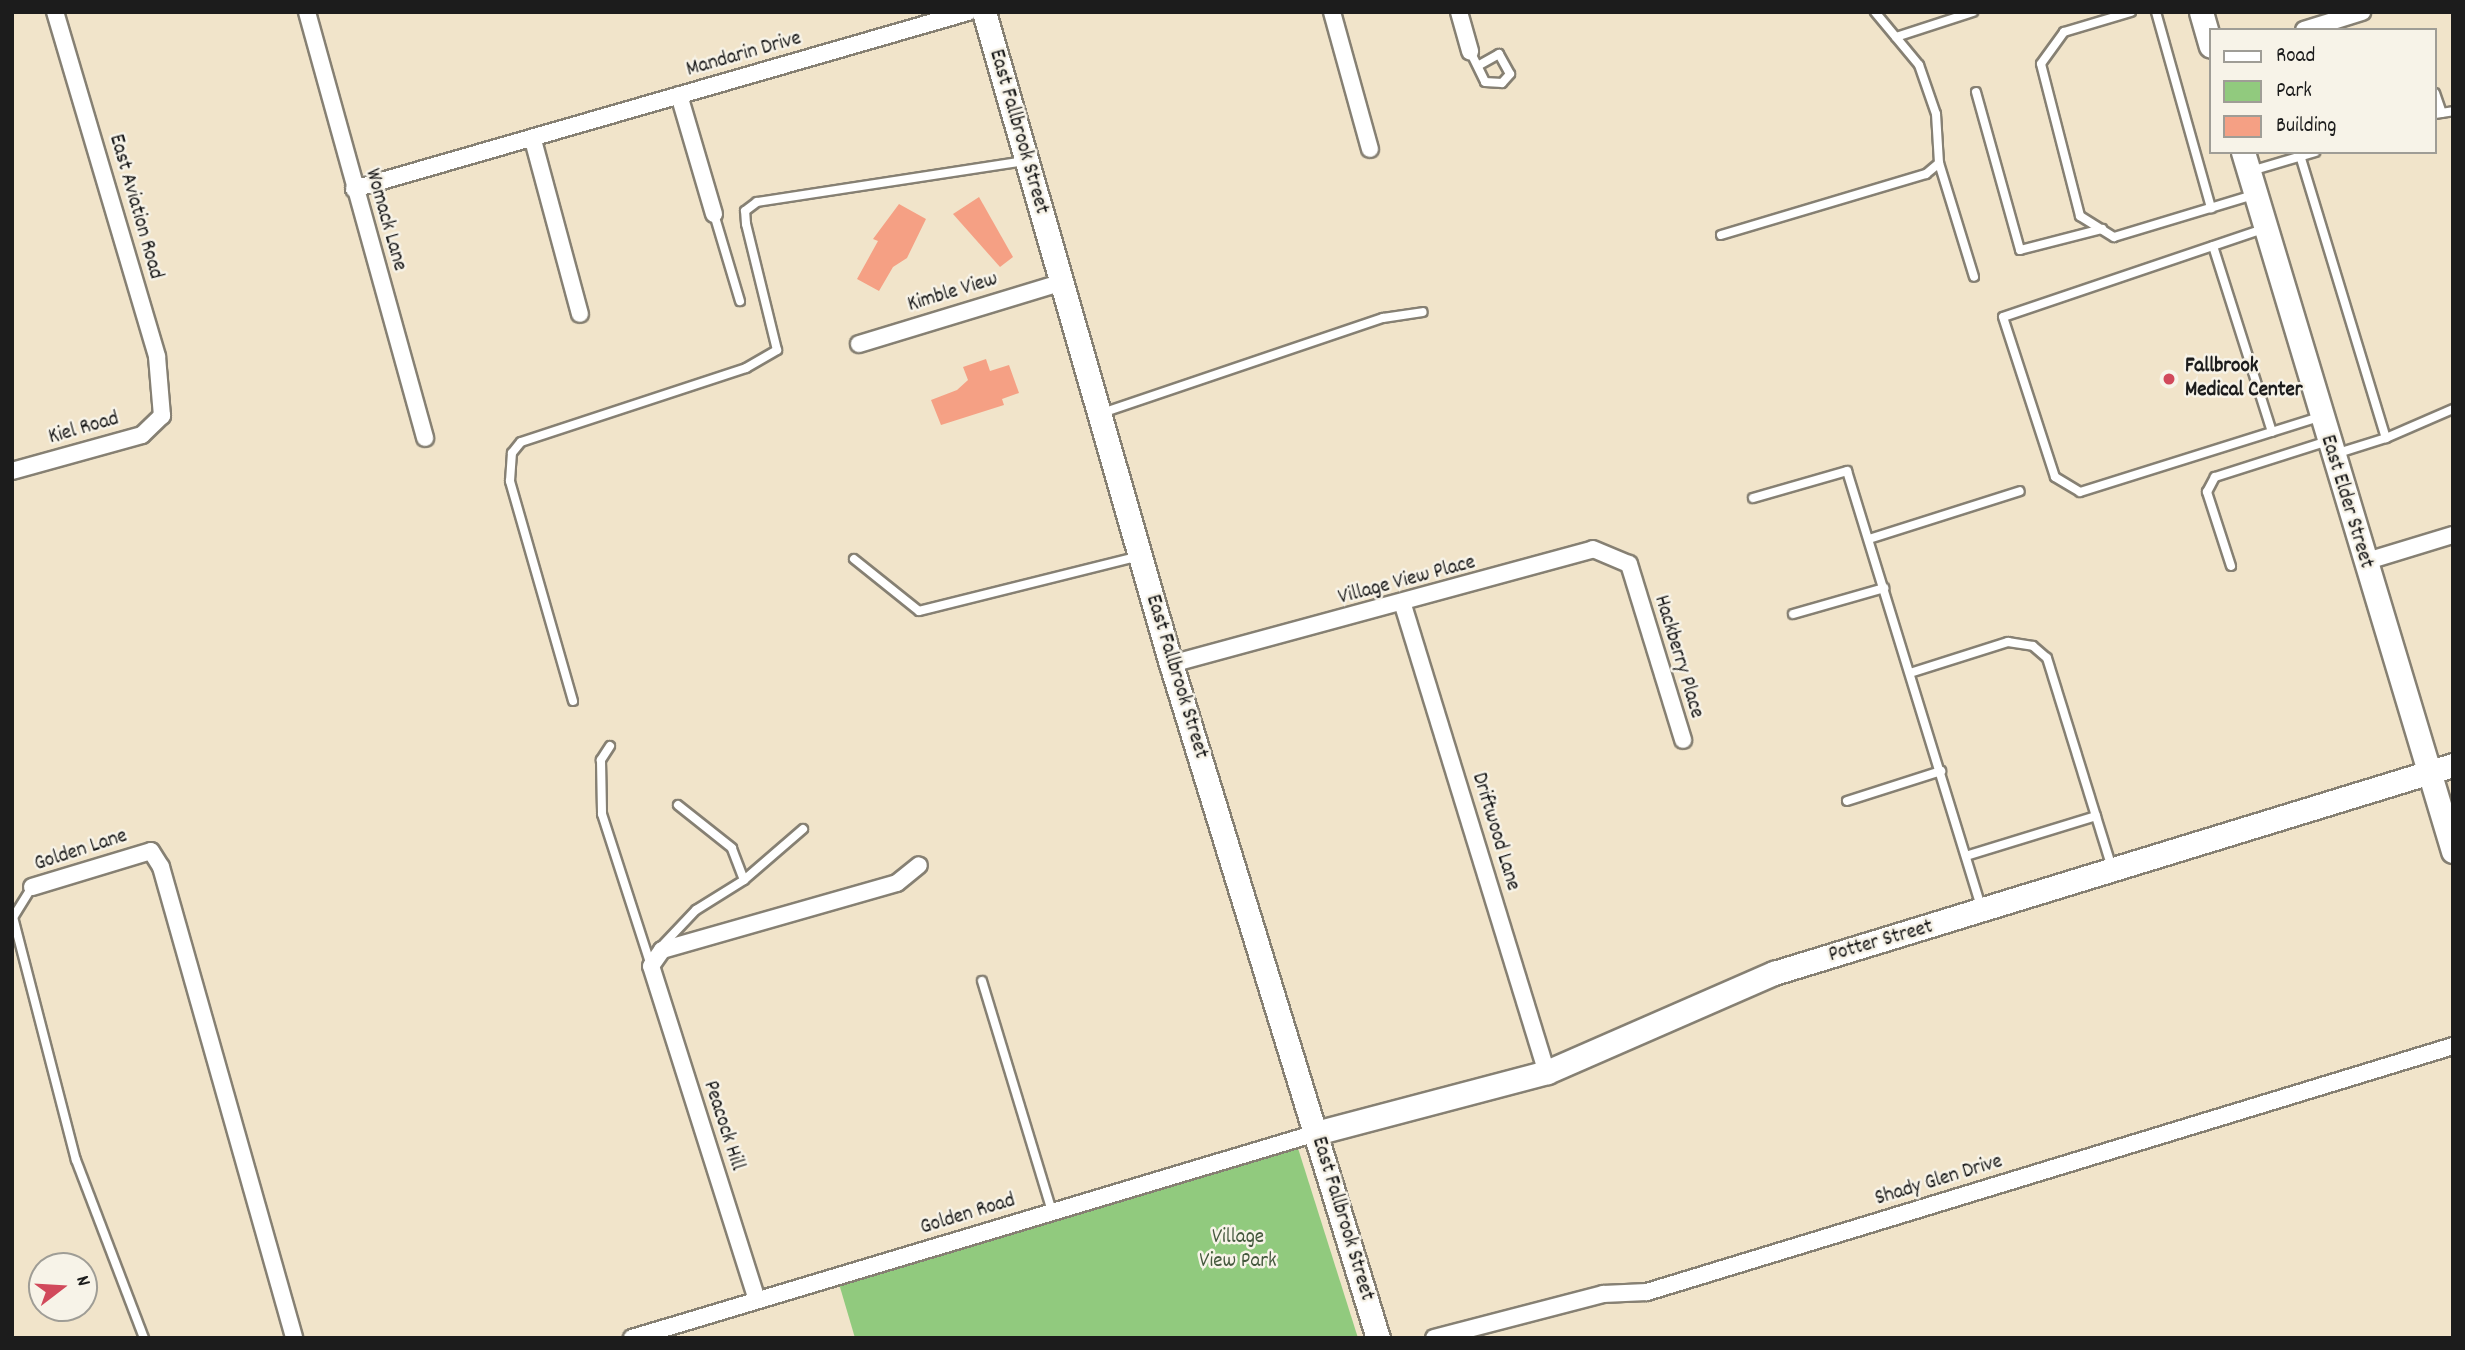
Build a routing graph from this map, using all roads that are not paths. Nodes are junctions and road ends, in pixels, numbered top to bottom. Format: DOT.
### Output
graph roads {
  1 [pos="55,12"];
  2 [pos="307,12"];
  3 [pos="968,12"];
  4 [pos="984,12"];
  5 [pos="1332,12"];
  6 [pos="1460,12"];
  7 [pos="1875,12"];
  8 [pos="1973,12"];
  9 [pos="2131,12"];
  10 [pos="2156,12"];
  11 [pos="2201,12"];
  12 [pos="2362,12"];
  13 [pos="2310,28"];
  14 [pos="1896,37"];
  15 [pos="2210,43"];
  16 [pos="1470,51"];
  17 [pos="1479,65"];
  18 [pos="1976,92"];
  19 [pos="678,95"];
  20 [pos="2453,111"];
  21 [pos="2439,113"];
  22 [pos="533,140"];
  23 [pos="1370,149"];
  24 [pos="2298,155"];
  25 [pos="1026,161"];
  26 [pos="2246,162"];
  27 [pos="1938,163"];
  28 [pos="354,189"];
  29 [pos="2255,194"];
  30 [pos="2211,208"];
  31 [pos="714,215"];
  32 [pos="2265,228"];
  33 [pos="2102,229"];
  34 [pos="1721,236"];
  35 [pos="2213,246"];
  36 [pos="1974,277"];
  37 [pos="1060,283"];
  38 [pos="740,301"];
  39 [pos="1423,312"];
  40 [pos="580,314"];
  41 [pos="859,344"];
  42 [pos="2453,409"];
  43 [pos="1098,414"];
  44 [pos="162,416"];
  45 [pos="2321,416"];
  46 [pos="2272,432"];
  47 [pos="425,438"];
  48 [pos="2386,438"];
  49 [pos="2330,448"];
  50 [pos="12,471"];
  51 [pos="2020,491"];
  52 [pos="1753,498"];
  53 [pos="2453,535"];
  54 [pos="1869,539"];
  55 [pos="1139,556"];
  56 [pos="854,559"];
  57 [pos="2364,562"];
  58 [pos="2231,565"];
  59 [pos="1634,586"];
  60 [pos="1884,588"];
  61 [pos="1403,605"];
  62 [pos="1793,614"];
  63 [pos="1171,664"];
  64 [pos="1910,673"];
  65 [pos="573,701"];
  66 [pos="1683,740"];
  67 [pos="610,746"];
  68 [pos="2453,765"];
  69 [pos="2429,771"];
  70 [pos="1941,772"];
  71 [pos="1847,801"];
  72 [pos="678,805"];
  73 [pos="2096,816"];
  74 [pos="803,829"];
  75 [pos="2453,851"];
  76 [pos="1966,856"];
  77 [pos="919,865"];
  78 [pos="2113,871"];
  79 [pos="744,880"];
  80 [pos="32,887"];
  81 [pos="1984,912"];
  82 [pos="653,963"];
  83 [pos="982,981"];
  84 [pos="2453,1045"];
  85 [pos="1547,1072"];
  86 [pos="1316,1133"];
  87 [pos="1052,1212"];
  88 [pos="757,1300"];
  89 [pos="144,1338"];
  90 [pos="294,1338"];
  91 [pos="632,1338"];
  92 [pos="1378,1338"];
  93 [pos="1434,1338"];
  1 -- 44 [label="street, East Aviation Road"];
  2 -- 28 [label="street, Womack Lane"];
  3 -- 19 [label="street, Mandarin Drive"];
  4 -- 25 [label="street, East Fallbrook Street"];
  5 -- 23 [label="street"];
  6 -- 16 [label="street"];
  7 -- 14 [label="lane"];
  8 -- 14 [label="lane"];
  9 -- 33 [label="lane"];
  10 -- 30 [label="lane"];
  11 -- 15 [label="street"];
  12 -- 13 [label="street"];
  14 -- 27 [label="lane"];
  16 -- 17 [label="lane"];
  18 -- 33 [label="lane"];
  19 -- 22 [label="street, Mandarin Drive"];
  19 -- 31 [label="street"];
  20 -- 21 [label="lane"];
  22 -- 28 [label="street, Mandarin Drive"];
  22 -- 40 [label="street"];
  24 -- 26 [label="lane"];
  24 -- 48 [label="lane"];
  25 -- 37 [label="street, East Fallbrook Street"];
  25 -- 65 [label="lane"];
  26 -- 29 [label="street, East Elder Street"];
  27 -- 34 [label="lane"];
  27 -- 36 [label="lane"];
  28 -- 47 [label="street, Womack Lane"];
  29 -- 30 [label="lane"];
  29 -- 32 [label="street, East Elder Street"];
  30 -- 33 [label="lane"];
  31 -- 38 [label="lane"];
  32 -- 35 [label="lane"];
  32 -- 45 [label="street, East Elder Street"];
  35 -- 46 [label="lane"];
  35 -- 46 [label="lane"];
  37 -- 41 [label="street, Kimble View"];
  37 -- 43 [label="street, East Fallbrook Street"];
  39 -- 43 [label="lane"];
  42 -- 48 [label="lane"];
  43 -- 55 [label="street, East Fallbrook Street"];
  44 -- 50 [label="street, Kiel Road"];
  45 -- 46 [label="lane"];
  45 -- 49 [label="street, East Elder Street"];
  48 -- 49 [label="lane"];
  49 -- 57 [label="street, East Elder Street"];
  49 -- 58 [label="lane"];
  51 -- 54 [label="lane"];
  52 -- 54 [label="lane"];
  53 -- 57 [label="street"];
  54 -- 60 [label="lane"];
  55 -- 56 [label="lane"];
  55 -- 63 [label="street, East Fallbrook Street"];
  57 -- 69 [label="street, East Elder Street"];
  59 -- 61 [label="street, Village View Place"];
  59 -- 66 [label="street, Hackberry Place"];
  60 -- 62 [label="lane"];
  60 -- 64 [label="lane"];
  61 -- 63 [label="street, Village View Place"];
  61 -- 85 [label="street, Driftwood Lane"];
  63 -- 86 [label="street, East Fallbrook Street"];
  64 -- 70 [label="lane"];
  64 -- 73 [label="lane"];
  67 -- 82 [label="lane"];
  68 -- 69 [label="street, Potter Street"];
  69 -- 75 [label="street, East Elder Street"];
  69 -- 78 [label="street, Potter Street"];
  70 -- 71 [label="lane"];
  70 -- 76 [label="lane"];
  72 -- 79 [label="lane"];
  73 -- 76 [label="lane"];
  73 -- 78 [label="lane"];
  74 -- 79 [label="lane"];
  76 -- 81 [label="lane"];
  77 -- 82 [label="street"];
  78 -- 81 [label="street, Potter Street"];
  79 -- 82 [label="lane"];
  80 -- 89 [label="lane, Golden Lane"];
  80 -- 90 [label="street, Golden Lane"];
  81 -- 85 [label="street, Potter Street"];
  82 -- 88 [label="street, Peacock Hill"];
  83 -- 87 [label="lane"];
  84 -- 93 [label="street, Shady Glen Drive"];
  85 -- 86 [label="street, Potter Street"];
  86 -- 87 [label="street, Golden Road"];
  86 -- 92 [label="street, East Fallbrook Street"];
  87 -- 88 [label="street, Golden Road"];
  88 -- 91 [label="street, Golden Road"];
}
